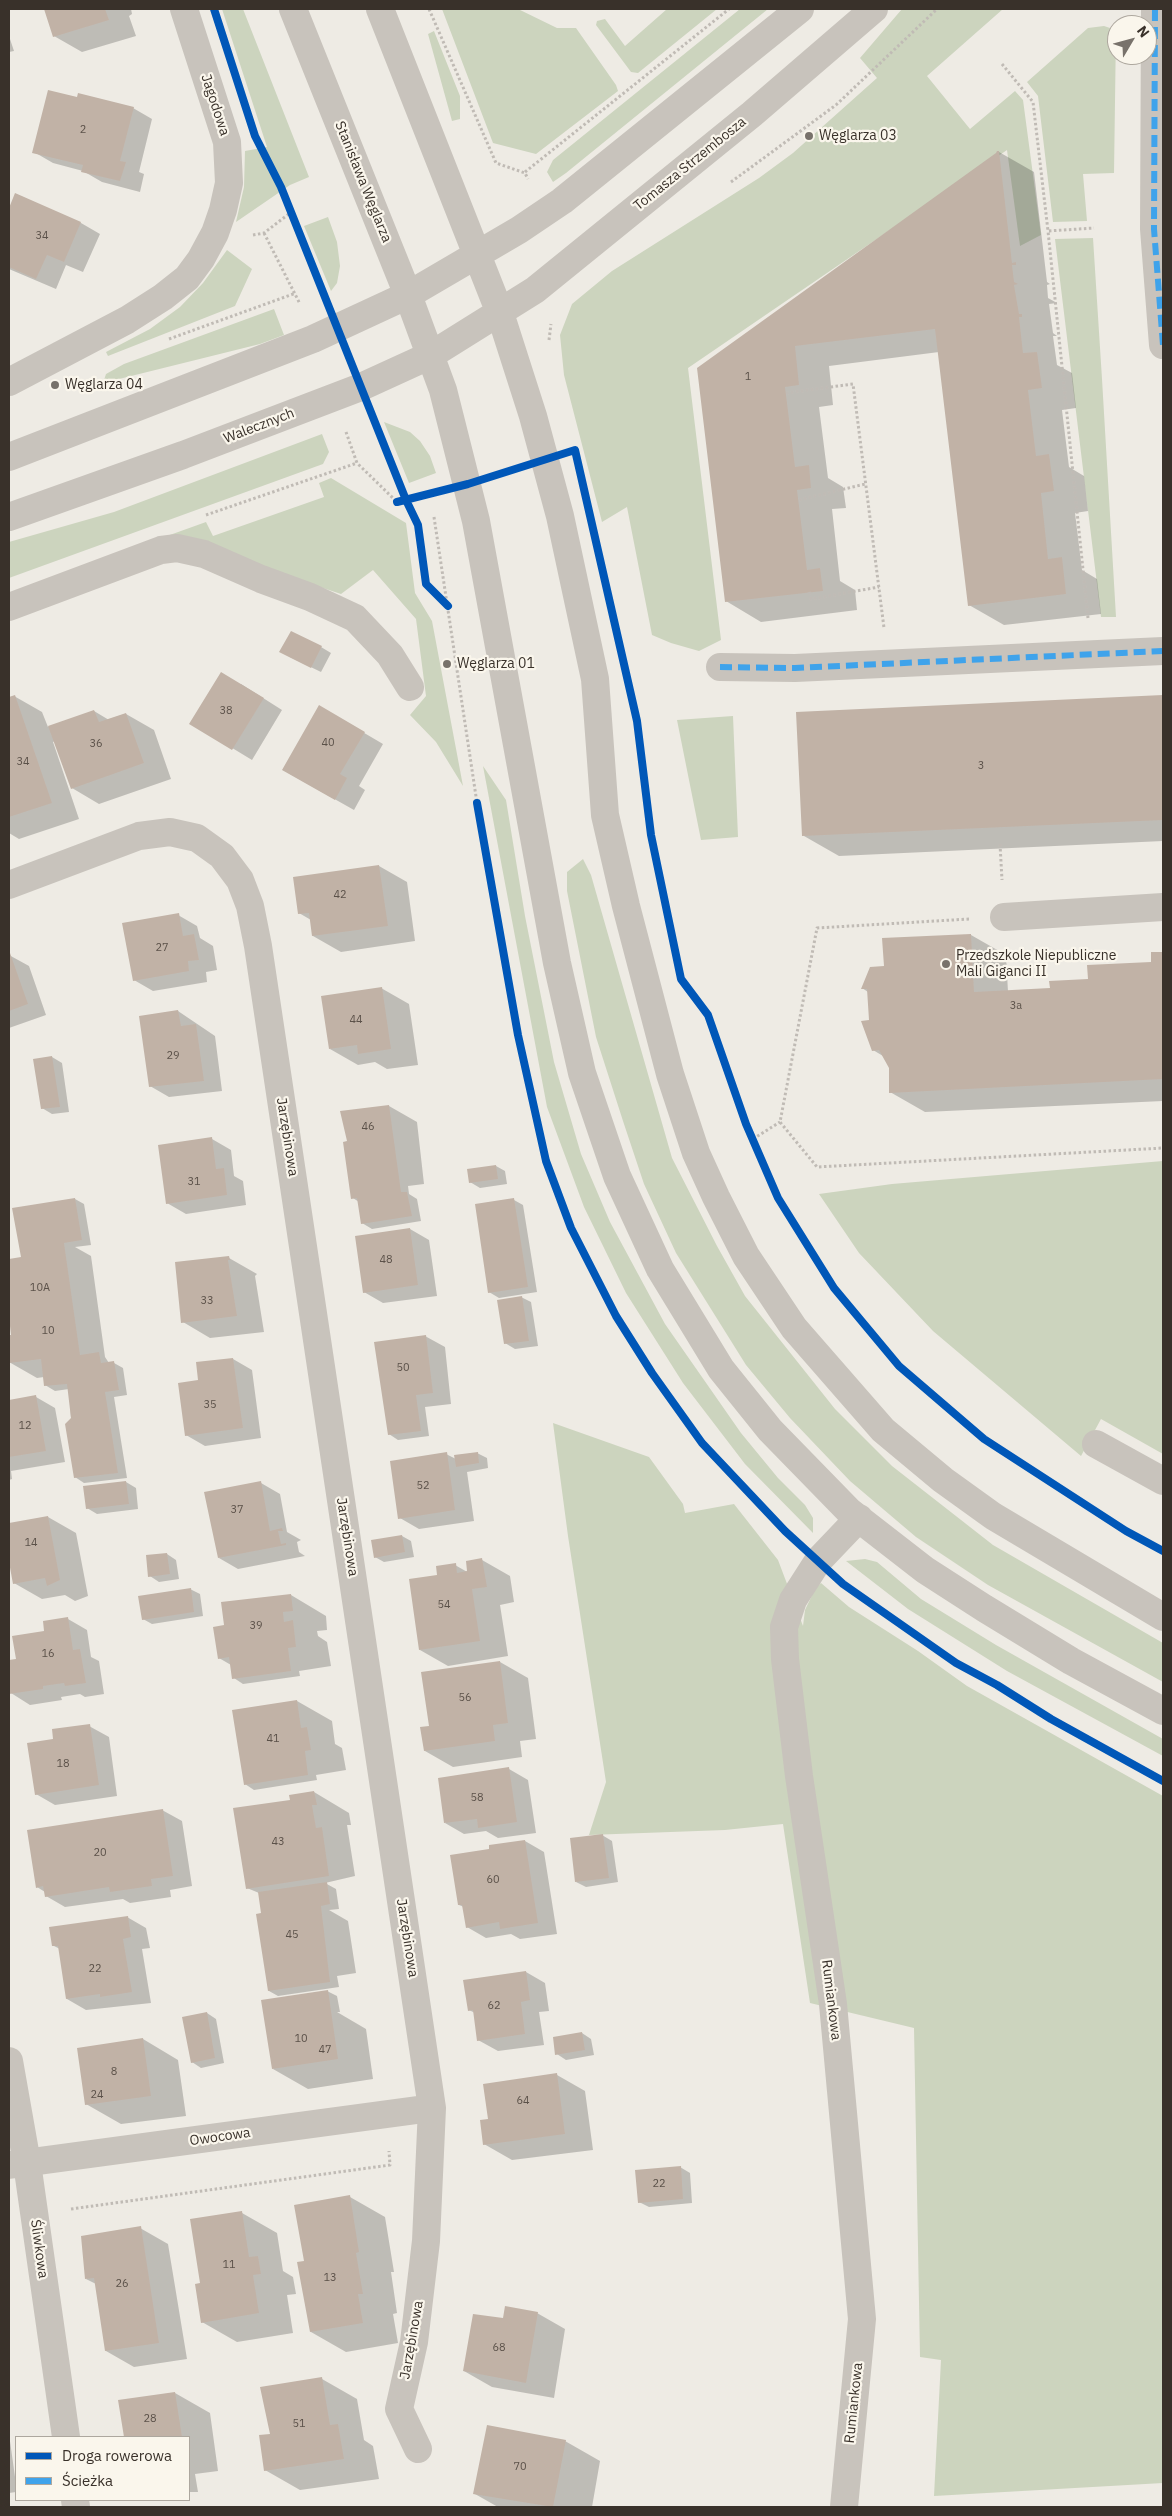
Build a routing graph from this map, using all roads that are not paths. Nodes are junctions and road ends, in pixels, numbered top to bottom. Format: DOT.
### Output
graph roads {
  1 [pos="184,9"];
  2 [pos="293,9"];
  3 [pos="380,9"];
  4 [pos="800,9"];
  5 [pos="874,9"];
  6 [pos="1155,9"];
  7 [pos="478,254"];
  8 [pos="408,296"];
  9 [pos="500,313"];
  10 [pos="1163,346"];
  11 [pos="432,355"];
  12 [pos="9,382"];
  13 [pos="9,457"];
  14 [pos="9,517"];
  15 [pos="9,607"];
  16 [pos="1163,651"];
  17 [pos="720,667"];
  18 [pos="410,687"];
  19 [pos="9,885"];
  20 [pos="1163,907"];
  21 [pos="1004,917"];
  22 [pos="1096,1444"];
  23 [pos="1163,1481"];
  24 [pos="859,1518"];
  25 [pos="1163,1617"];
  26 [pos="1163,1711"];
  27 [pos="9,2061"];
  28 [pos="432,2108"];
  29 [pos="18,2164"];
  30 [pos="66,2436"];
  31 [pos="418,2450"];
  32 [pos="844,2507"];
  1 -- 12 [label="street, Jagodowa"];
  2 -- 8 [label="street, Stanisława Węglarza"];
  3 -- 7 [label="street"];
  4 -- 7 [label="street"];
  5 -- 9 [label="street, Tomasza Strzembosza"];
  6 -- 10 [label="street"];
  7 -- 8 [label="street"];
  7 -- 9 [label="street"];
  8 -- 11 [label="street, Stanisława Węglarza"];
  8 -- 13 [label="street"];
  9 -- 11 [label="street, Walecznych"];
  9 -- 25 [label="street"];
  11 -- 14 [label="street, Walecznych"];
  11 -- 24 [label="street, Stanisława Węglarza"];
  15 -- 18 [label="street"];
  16 -- 17 [label="street"];
  19 -- 28 [label="street, Jarzębinowa"];
  20 -- 21 [label="street"];
  22 -- 23 [label="street"];
  24 -- 26 [label="street, Stanisława Węglarza"];
  24 -- 32 [label="street, Rumiankowa"];
  27 -- 29 [label="street, Śliwkowa"];
  28 -- 29 [label="street, Owocowa"];
  28 -- 31 [label="street, Jarzębinowa"];
  29 -- 30 [label="street, Śliwkowa"];
}
